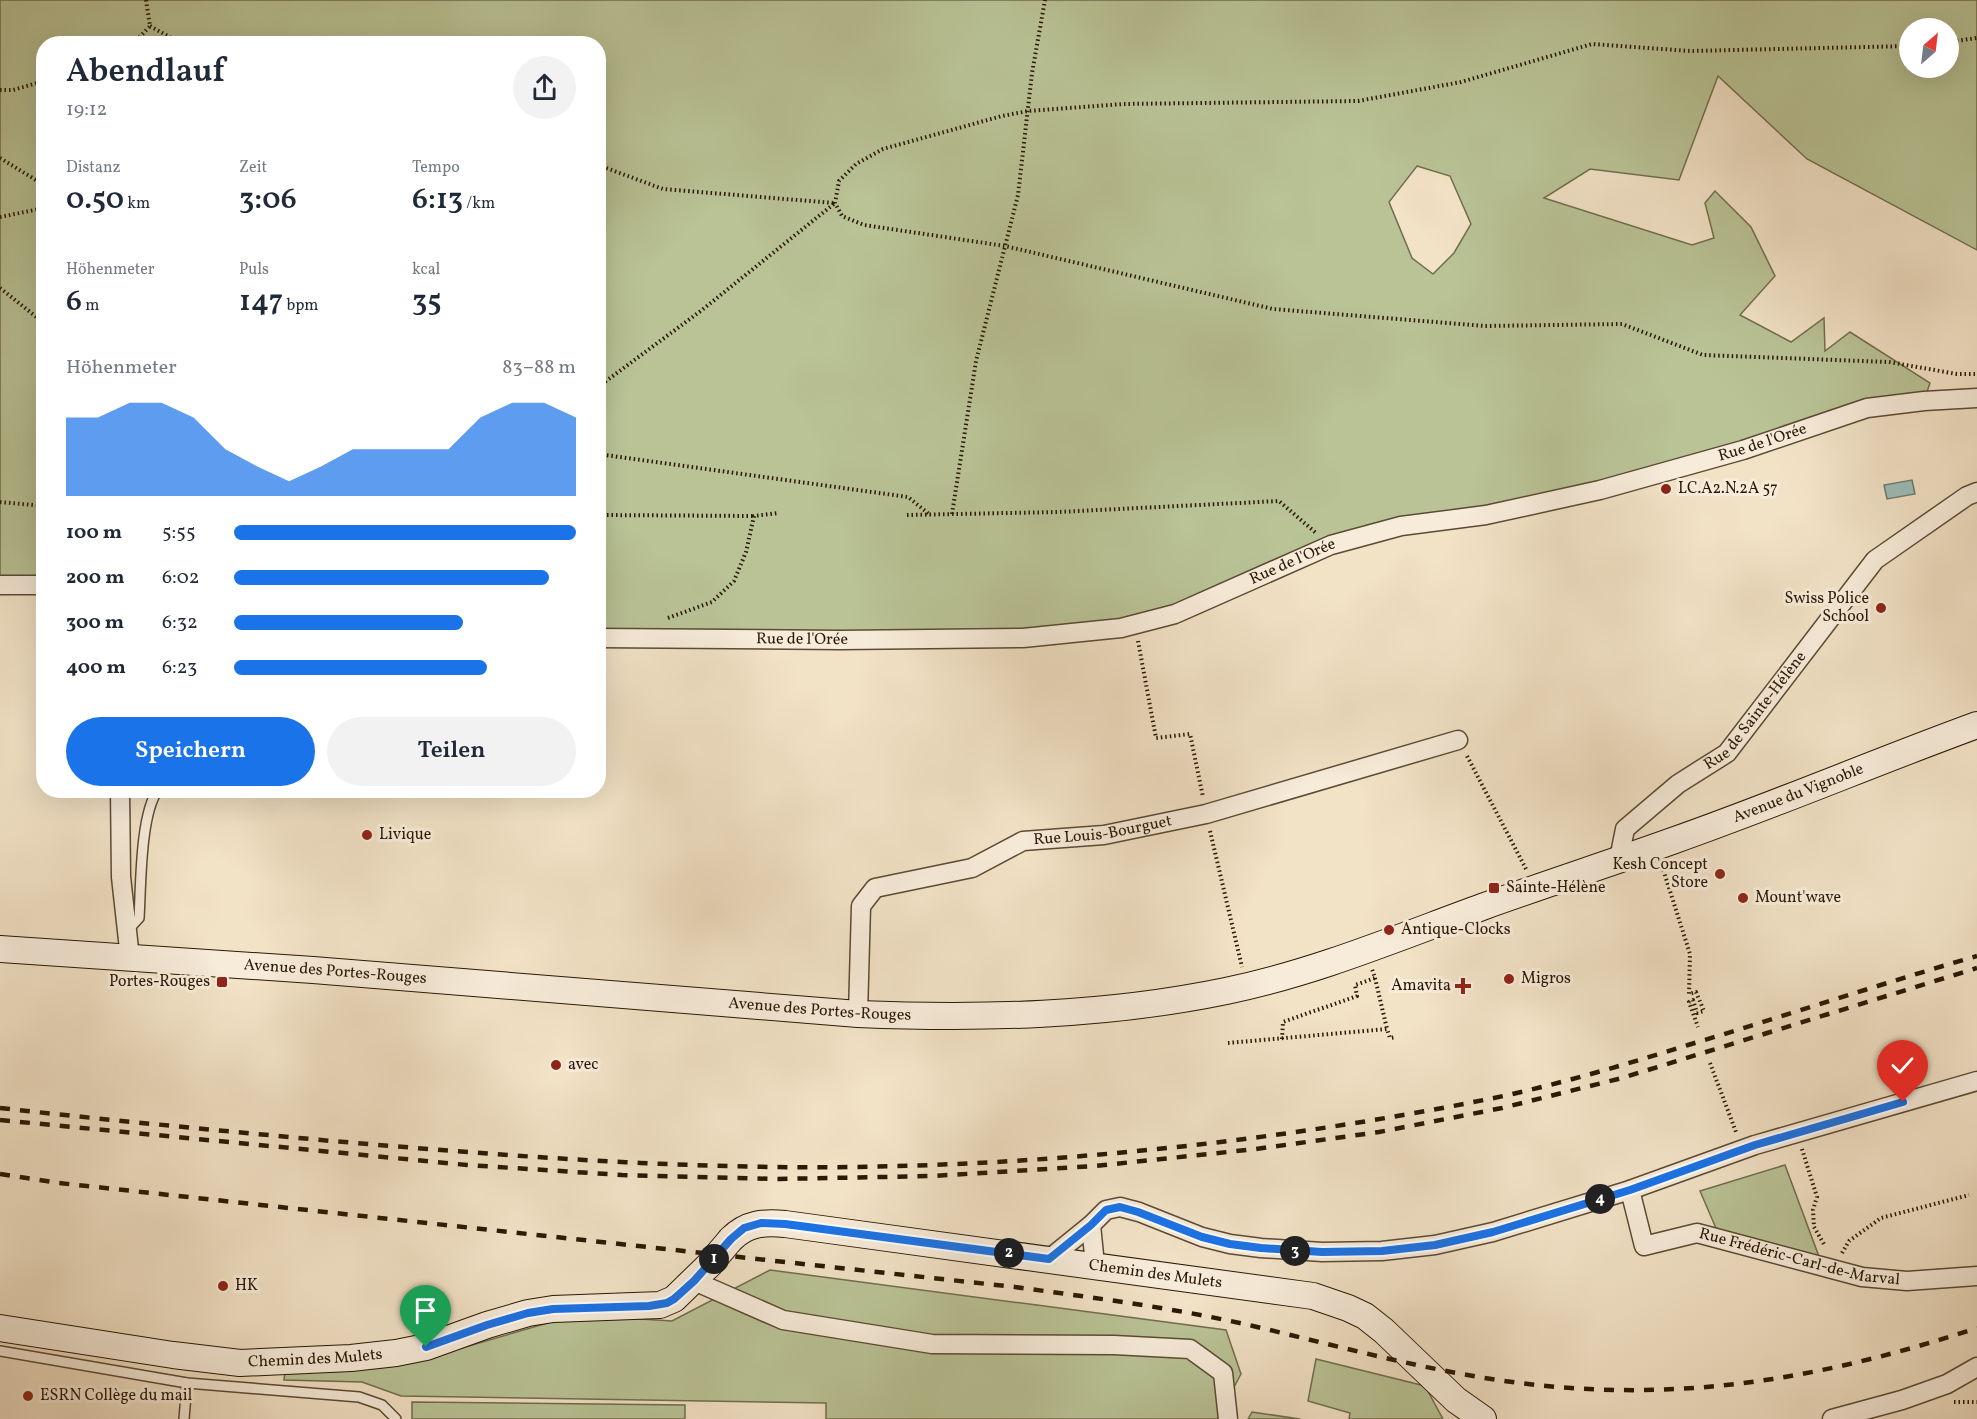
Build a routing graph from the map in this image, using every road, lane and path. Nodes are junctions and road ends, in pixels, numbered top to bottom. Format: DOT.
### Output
graph roads {
  1 [pos="146,0"];
  2 [pos="1045,0"];
  3 [pos="150,26"];
  4 [pos="141,36"];
  5 [pos="168,36"];
  6 [pos="1977,38"];
  7 [pos="1959,40"];
  8 [pos="1899,46"];
  9 [pos="36,83"];
  10 [pos="0,90"];
  11 [pos="1028,111"];
  12 [pos="0,158"];
  13 [pos="606,168"];
  14 [pos="36,180"];
  15 [pos="835,203"];
  16 [pos="36,210"];
  17 [pos="0,217"];
  18 [pos="1005,246"];
  19 [pos="0,288"];
  20 [pos="36,317"];
  21 [pos="1977,374"];
  22 [pos="606,381"];
  23 [pos="1977,398"];
  24 [pos="606,455"];
  25 [pos="1977,492"];
  26 [pos="0,502"];
  27 [pos="36,505"];
  28 [pos="778,513"];
  29 [pos="930,514"];
  30 [pos="952,514"];
  31 [pos="606,515"];
  32 [pos="906,515"];
  33 [pos="754,516"];
  34 [pos="1331,545"];
  35 [pos="0,585"];
  36 [pos="36,585"];
  37 [pos="660,621"];
  38 [pos="606,640"];
  39 [pos="1977,725"];
  40 [pos="1458,740"];
  41 [pos="120,798"];
  42 [pos="152,798"];
  43 [pos="1619,859"];
  44 [pos="1660,862"];
  45 [pos="1529,875"];
  46 [pos="128,930"];
  47 [pos="0,949"];
  48 [pos="130,958"];
  49 [pos="1372,968"];
  50 [pos="1375,978"];
  51 [pos="858,1014"];
  52 [pos="1698,1027"];
  53 [pos="1388,1029"];
  54 [pos="1396,1036"];
  55 [pos="1282,1039"];
  56 [pos="1228,1043"];
  57 [pos="1710,1063"];
  58 [pos="1977,1081"];
  59 [pos="1738,1138"];
  60 [pos="1802,1148"];
  61 [pos="1630,1190"];
  62 [pos="1969,1195"];
  63 [pos="1091,1225"];
  64 [pos="1049,1259"];
  65 [pos="1836,1263"];
  66 [pos="1095,1265"];
  67 [pos="702,1273"];
  68 [pos="1977,1276"];
  69 [pos="0,1328"];
  70 [pos="0,1351"];
  71 [pos="1977,1367"];
  72 [pos="187,1383"];
  73 [pos="184,1419"];
  74 [pos="396,1419"];
  75 [pos="1228,1419"];
  76 [pos="1483,1419"];
  77 [pos="1832,1419"];
  1 -- 3 [label="path"];
  2 -- 11 [label="path"];
  3 -- 4 [label="path"];
  3 -- 5 [label="path"];
  6 -- 7 [label="path"];
  8 -- 11 [label="path"];
  9 -- 10 [label="path"];
  11 -- 15 [label="path"];
  11 -- 18 [label="path"];
  12 -- 14 [label="path"];
  13 -- 15 [label="path"];
  15 -- 18 [label="path"];
  15 -- 22 [label="path"];
  16 -- 17 [label="path"];
  18 -- 21 [label="path"];
  18 -- 30 [label="path"];
  19 -- 20 [label="path"];
  23 -- 34 [label="street, Rue de l'Orée"];
  24 -- 29 [label="path"];
  25 -- 43 [label="street, Rue de Sainte-Hélène"];
  26 -- 27 [label="path"];
  28 -- 33 [label="path"];
  29 -- 30 [label="path"];
  29 -- 32 [label="path"];
  30 -- 34 [label="path"];
  31 -- 33 [label="path"];
  33 -- 37 [label="path"];
  34 -- 38 [label="street, Rue de l'Orée"];
  35 -- 36 [label="street"];
  39 -- 43 [label="main road, Avenue du Vignoble"];
  40 -- 45 [label="path"];
  40 -- 51 [label="street, Rue Louis-Bourguet"];
  41 -- 46 [label="street"];
  42 -- 46 [label="lane"];
  43 -- 51 [label="main road, Avenue des Portes-Rouges"];
  44 -- 52 [label="path"];
  46 -- 48 [label="street"];
  47 -- 48 [label="main road, Avenue des Portes-Rouges"];
  48 -- 51 [label="main road, Avenue des Portes-Rouges"];
  49 -- 50 [label="path"];
  50 -- 53 [label="path"];
  50 -- 55 [label="path"];
  53 -- 54 [label="path"];
  53 -- 55 [label="path"];
  55 -- 56 [label="path"];
  57 -- 59 [label="path"];
  58 -- 61 [label="street"];
  60 -- 65 [label="path"];
  61 -- 63 [label="street"];
  61 -- 65 [label="street, Rue Frédéric-Carl-de-Marval"];
  62 -- 65 [label="path"];
  63 -- 64 [label="street"];
  63 -- 66 [label="street"];
  64 -- 66 [label="main road, Chemin des Mulets"];
  64 -- 67 [label="main road, Chemin des Mulets, bridge"];
  65 -- 68 [label="street, Rue Frédéric-Carl-de-Marval"];
  66 -- 76 [label="main road, Chemin des Mulets"];
  67 -- 69 [label="main road, Chemin des Mulets"];
  67 -- 75 [label="street"];
  70 -- 72 [label="lane"];
  71 -- 77 [label="street"];
  72 -- 73 [label="lane"];
  72 -- 74 [label="lane"];
}
